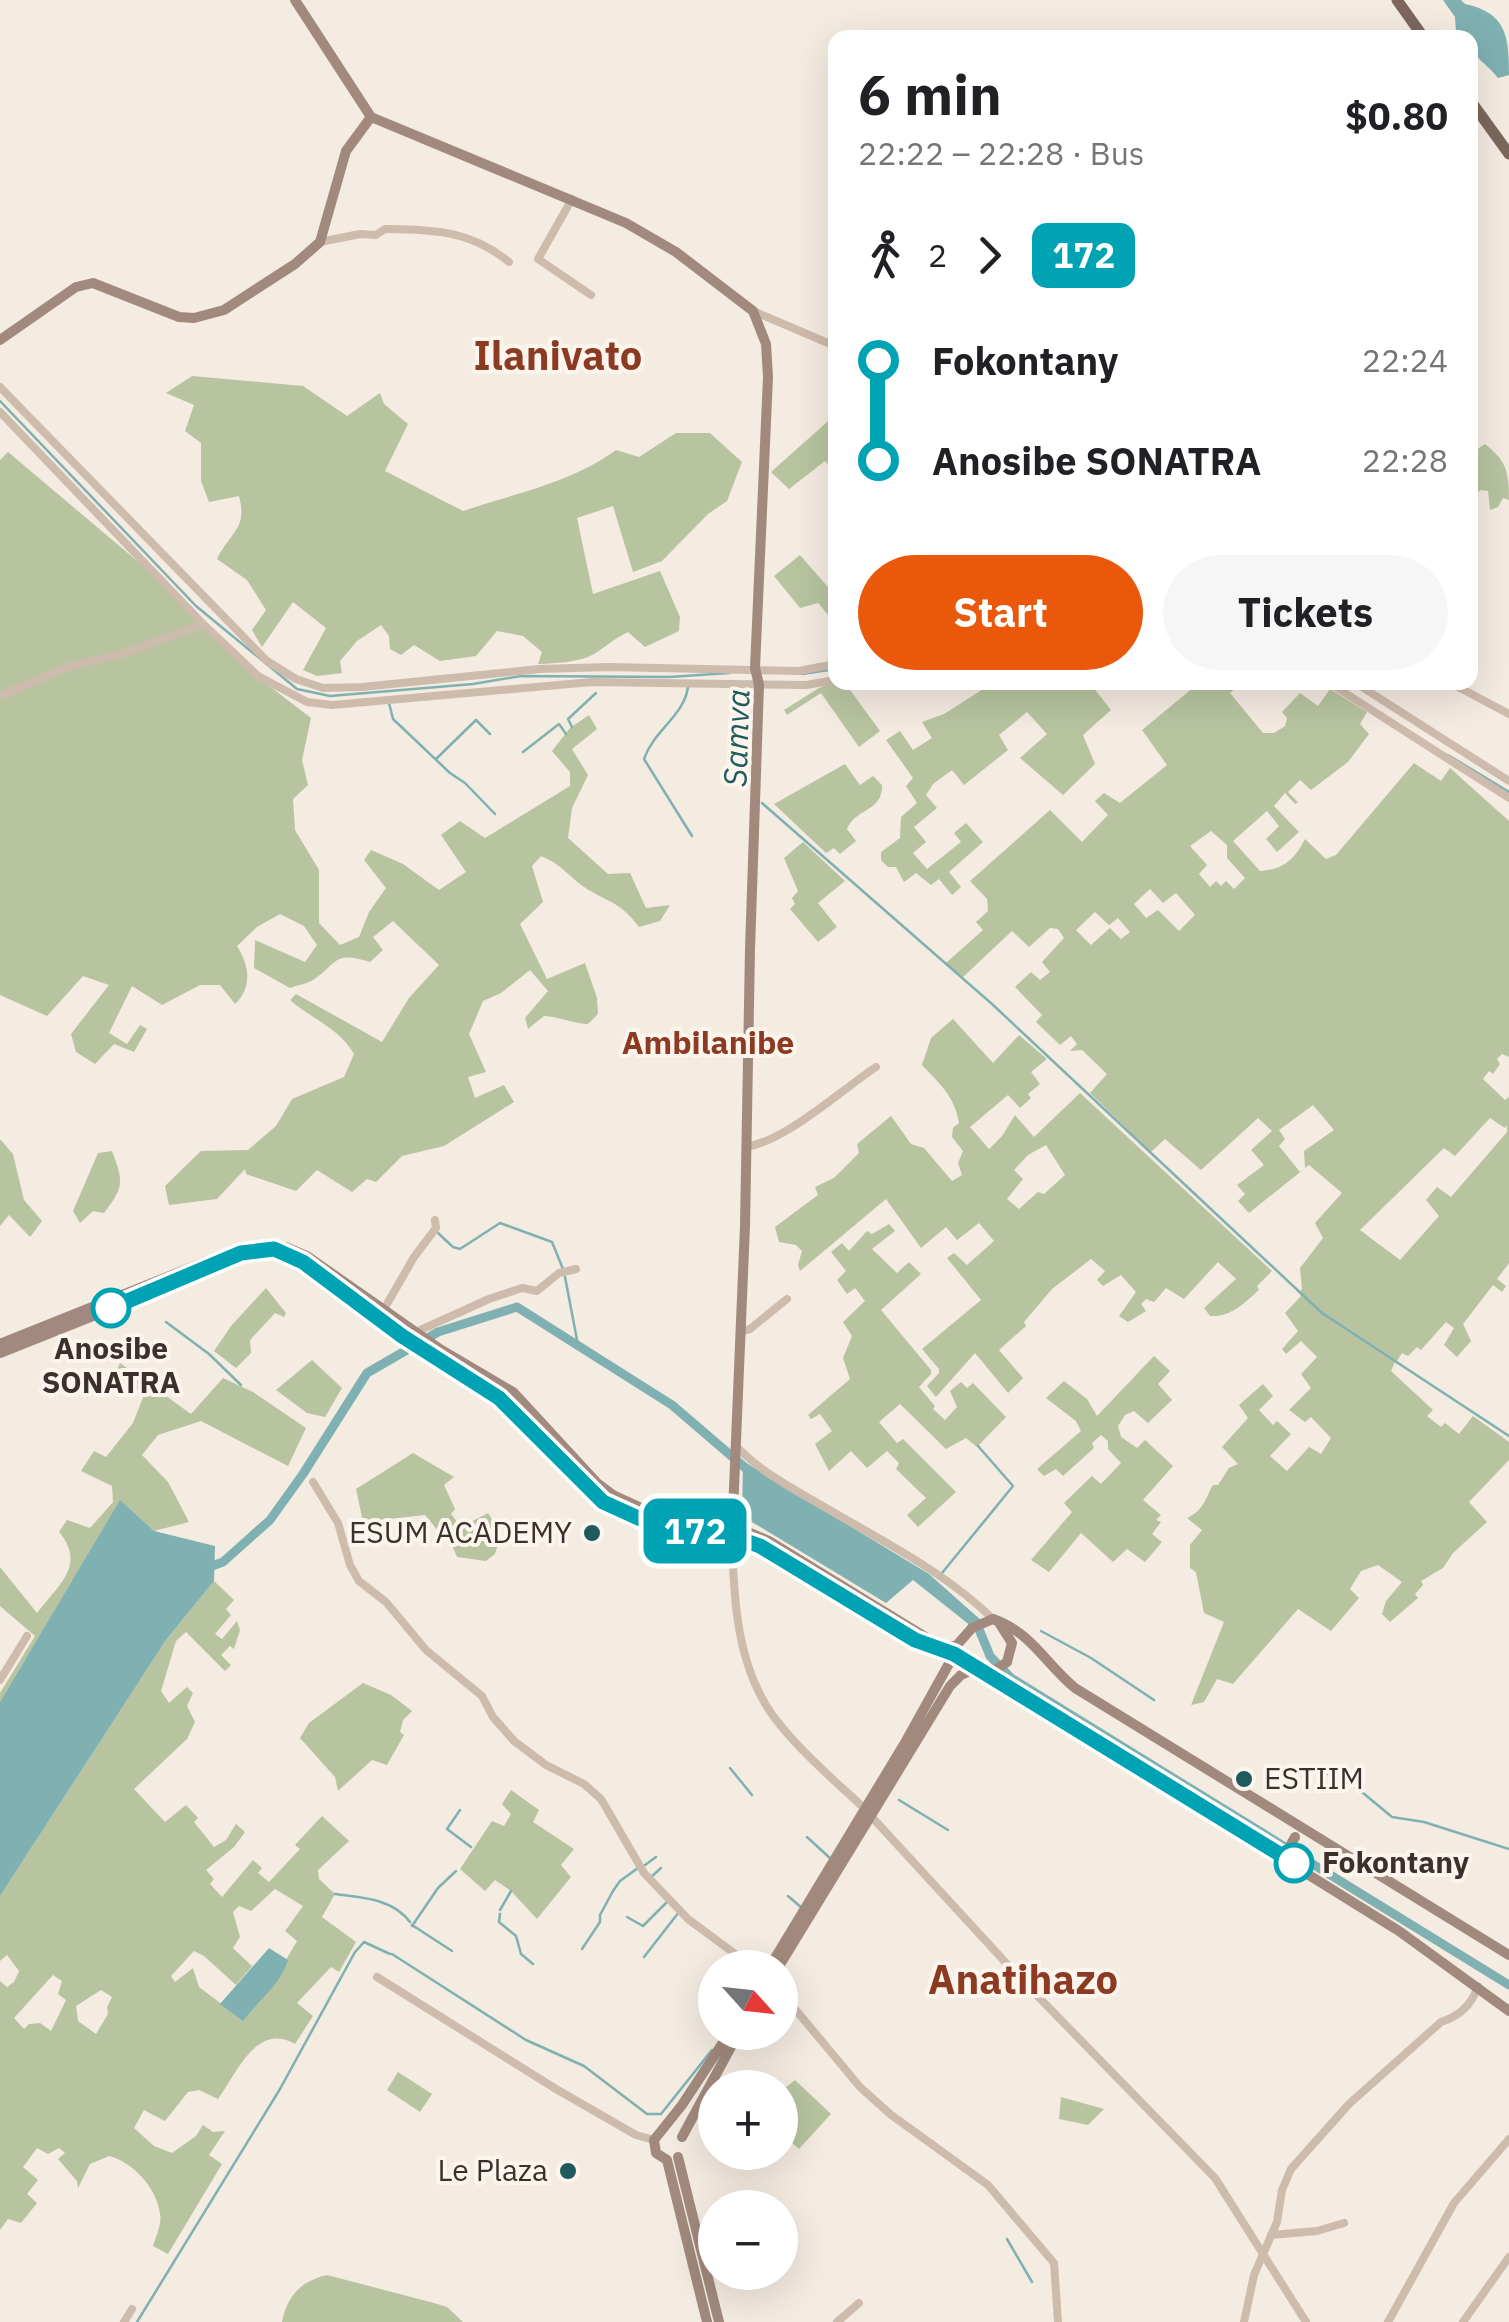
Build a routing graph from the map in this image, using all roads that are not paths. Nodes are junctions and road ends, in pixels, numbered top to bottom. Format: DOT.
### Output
graph roads {
  1 [pos="295,0"];
  2 [pos="1397,0"];
  3 [pos="1418,30"];
  4 [pos="1478,111"];
  5 [pos="371,116"];
  6 [pos="1509,154"];
  7 [pos="572,199"];
  8 [pos="320,242"];
  9 [pos="509,262"];
  10 [pos="590,294"];
  11 [pos="753,311"];
  12 [pos="0,340"];
  13 [pos="828,343"];
  14 [pos="0,387"];
  15 [pos="0,412"];
  16 [pos="204,624"];
  17 [pos="828,665"];
  18 [pos="754,668"];
  19 [pos="828,681"];
  20 [pos="760,685"];
  21 [pos="1340,690"];
  22 [pos="1367,690"];
  23 [pos="1464,690"];
  24 [pos="0,696"];
  25 [pos="1509,714"];
  26 [pos="1509,780"];
  27 [pos="1509,798"];
  28 [pos="876,1067"];
  29 [pos="746,1146"];
  30 [pos="435,1220"];
  31 [pos="569,1271"];
  32 [pos="787,1300"];
  33 [pos="383,1311"];
  34 [pos="742,1332"];
  35 [pos="414,1335"];
  36 [pos="0,1344"];
  37 [pos="0,1353"];
  38 [pos="738,1454"];
  39 [pos="312,1482"];
  40 [pos="732,1531"];
  41 [pos="995,1620"];
  42 [pos="969,1630"];
  43 [pos="27,1636"];
  44 [pos="954,1654"];
  45 [pos="975,1669"];
  46 [pos="0,1680"];
  47 [pos="868,1812"];
  48 [pos="1292,1823"];
  49 [pos="1279,1855"];
  50 [pos="730,1950"];
  51 [pos="780,1950"];
  52 [pos="788,1950"];
  53 [pos="1509,1955"];
  54 [pos="376,1977"];
  55 [pos="1478,1986"];
  56 [pos="1509,2010"];
  57 [pos="798,2013"];
  58 [pos="717,2050"];
  59 [pos="730,2050"];
  60 [pos="658,2135"];
  61 [pos="682,2136"];
  62 [pos="1509,2139"];
  63 [pos="672,2158"];
  64 [pos="1344,2223"];
  65 [pos="1271,2235"];
  66 [pos="1262,2250"];
  67 [pos="1509,2257"];
  68 [pos="859,2303"];
  69 [pos="132,2309"];
  70 [pos="124,2322"];
  71 [pos="707,2322"];
  72 [pos="719,2322"];
  73 [pos="837,2322"];
  74 [pos="1058,2322"];
  75 [pos="1244,2322"];
  76 [pos="1306,2322"];
  77 [pos="1388,2322"];
  78 [pos="1463,2322"];
  1 -- 5 [label="street"];
  2 -- 3 [label="main road"];
  4 -- 6 [label="main road"];
  5 -- 7 [label="street"];
  5 -- 8 [label="street"];
  7 -- 10 [label="street"];
  7 -- 11 [label="street"];
  8 -- 9 [label="street"];
  8 -- 12 [label="street"];
  11 -- 13 [label="street"];
  11 -- 18 [label="street"];
  14 -- 18 [label="street"];
  15 -- 16 [label="street"];
  16 -- 20 [label="street"];
  16 -- 24 [label="street"];
  17 -- 18 [label="street"];
  18 -- 20 [label="street"];
  19 -- 20 [label="street"];
  20 -- 29 [label="street"];
  21 -- 27 [label="street"];
  22 -- 26 [label="street"];
  23 -- 25 [label="street"];
  28 -- 29 [label="street"];
  29 -- 34 [label="street"];
  30 -- 33 [label="street"];
  31 -- 35 [label="street"];
  32 -- 34 [label="street"];
  33 -- 35 [label="street"];
  33 -- 36 [label="street"];
  34 -- 38 [label="street"];
  35 -- 37 [label="street"];
  35 -- 40 [label="street"];
  35 -- 40 [label="street"];
  38 -- 40 [label="street"];
  38 -- 41 [label="street"];
  39 -- 50 [label="street"];
  40 -- 42 [label="street"];
  40 -- 44 [label="street"];
  40 -- 47 [label="street"];
  41 -- 42 [label="street, bridge"];
  41 -- 45 [label="street, bridge"];
  41 -- 48 [label="street"];
  42 -- 44 [label="street"];
  43 -- 46 [label="street"];
  44 -- 45 [label="street"];
  44 -- 47 [label="street"];
  45 -- 47 [label="street"];
  45 -- 49 [label="street"];
  47 -- 51 [label="street"];
  47 -- 52 [label="street"];
  47 -- 66 [label="street"];
  48 -- 49 [label="street, bridge"];
  48 -- 53 [label="street"];
  49 -- 55 [label="street"];
  54 -- 60 [label="street"];
  55 -- 56 [label="street"];
  55 -- 65 [label="street"];
  57 -- 74 [label="street"];
  58 -- 60 [label="street"];
  59 -- 61 [label="street"];
  60 -- 61 [label="street"];
  60 -- 63 [label="street"];
  61 -- 63 [label="street"];
  62 -- 77 [label="street"];
  63 -- 71 [label="street"];
  63 -- 72 [label="street"];
  64 -- 65 [label="street"];
  65 -- 66 [label="street"];
  66 -- 75 [label="street"];
  66 -- 76 [label="street"];
  67 -- 78 [label="street"];
  68 -- 73 [label="street"];
  69 -- 70 [label="street"];
}
